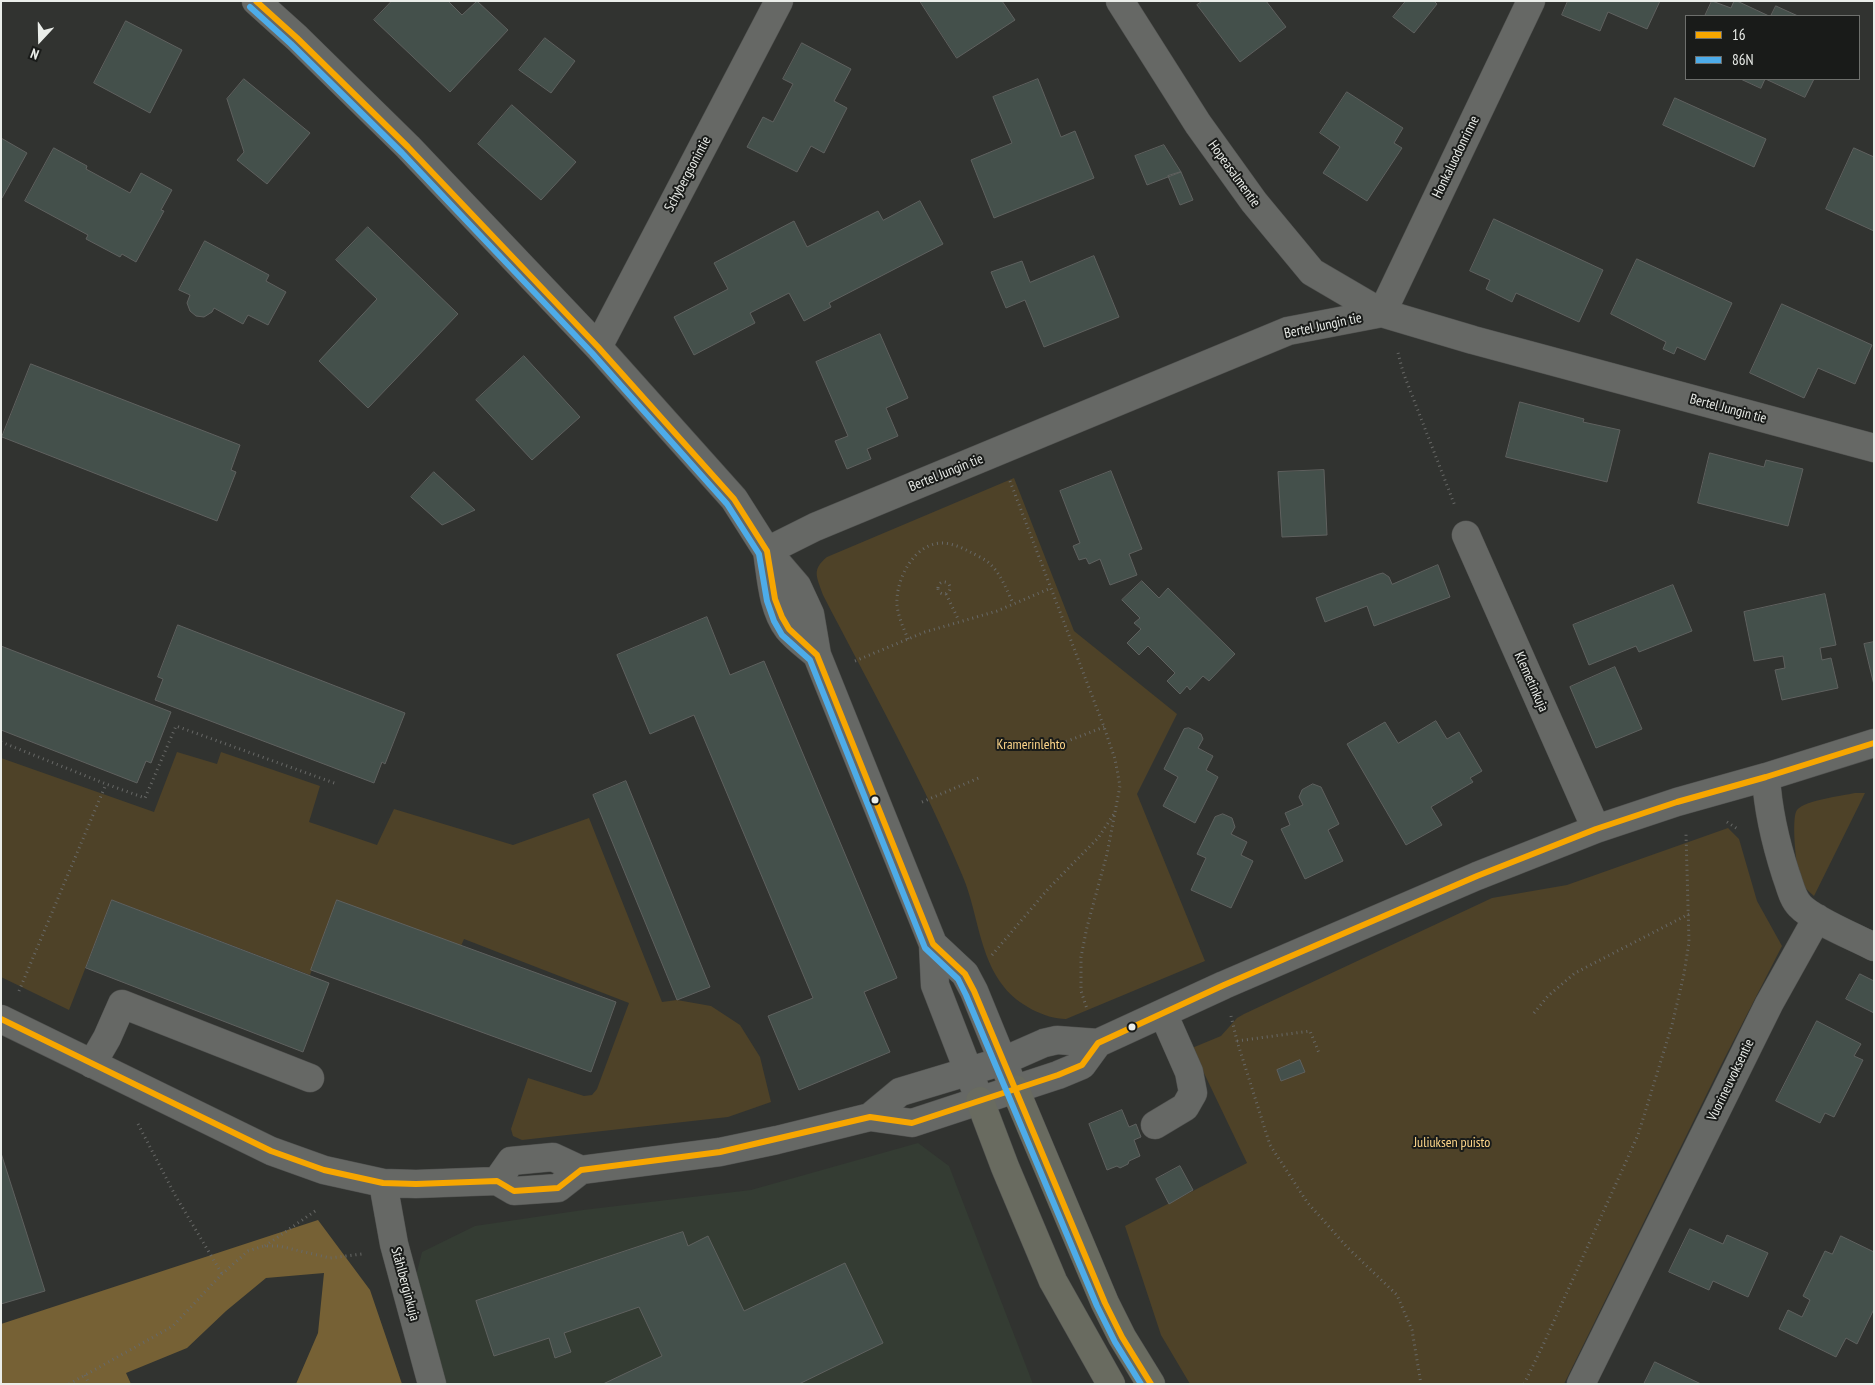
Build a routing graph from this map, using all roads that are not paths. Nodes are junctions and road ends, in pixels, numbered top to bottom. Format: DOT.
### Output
graph roads {
  1 [pos="256,1"];
  2 [pos="779,1"];
  3 [pos="1120,1"];
  4 [pos="1531,1"];
  5 [pos="1382,313"];
  6 [pos="598,347"];
  7 [pos="1874,448"];
  8 [pos="1466,535"];
  9 [pos="767,551"];
  10 [pos="1874,743"];
  11 [pos="1766,777"];
  12 [pos="1596,829"];
  13 [pos="1817,918"];
  14 [pos="933,944"];
  15 [pos="1874,947"];
  16 [pos="1163,1014"];
  17 [pos="1,1019"];
  18 [pos="1098,1043"];
  19 [pos="1003,1061"];
  20 [pos="92,1064"];
  21 [pos="968,1072"];
  22 [pos="310,1078"];
  23 [pos="1015,1090"];
  24 [pos="980,1101"];
  25 [pos="870,1117"];
  26 [pos="1155,1125"];
  27 [pos="383,1183"];
  28 [pos="432,1384"];
  29 [pos="1111,1384"];
  30 [pos="1151,1384"];
  31 [pos="1581,1384"];
  1 -- 6 [label="street"];
  2 -- 6 [label="street, Schybergsonintie"];
  3 -- 5 [label="street, Hopeasalmentie"];
  4 -- 5 [label="street, Honkaluodonrinne"];
  5 -- 7 [label="street, Bertel Jungin tie"];
  5 -- 9 [label="street, Bertel Jungin tie"];
  6 -- 9 [label="street"];
  8 -- 12 [label="street, Klemetinkuja"];
  9 -- 14 [label="street"];
  10 -- 11 [label="street"];
  11 -- 12 [label="street"];
  11 -- 13 [label="street"];
  12 -- 16 [label="street"];
  13 -- 15 [label="street"];
  13 -- 31 [label="street, Vuorineuvoksentie"];
  14 -- 19 [label="street"];
  14 -- 21 [label="street"];
  16 -- 18 [label="street"];
  16 -- 26 [label="street"];
  17 -- 20 [label="street"];
  18 -- 19 [label="street"];
  18 -- 23 [label="street"];
  19 -- 21 [label="street"];
  19 -- 23 [label="street"];
  20 -- 22 [label="street"];
  20 -- 27 [label="street"];
  21 -- 24 [label="street"];
  21 -- 25 [label="street"];
  23 -- 24 [label="street"];
  23 -- 30 [label="main road"];
  24 -- 25 [label="street"];
  24 -- 29 [label="main road"];
  25 -- 27 [label="street"];
  27 -- 28 [label="street, Ståhlberginkuja"];
}
